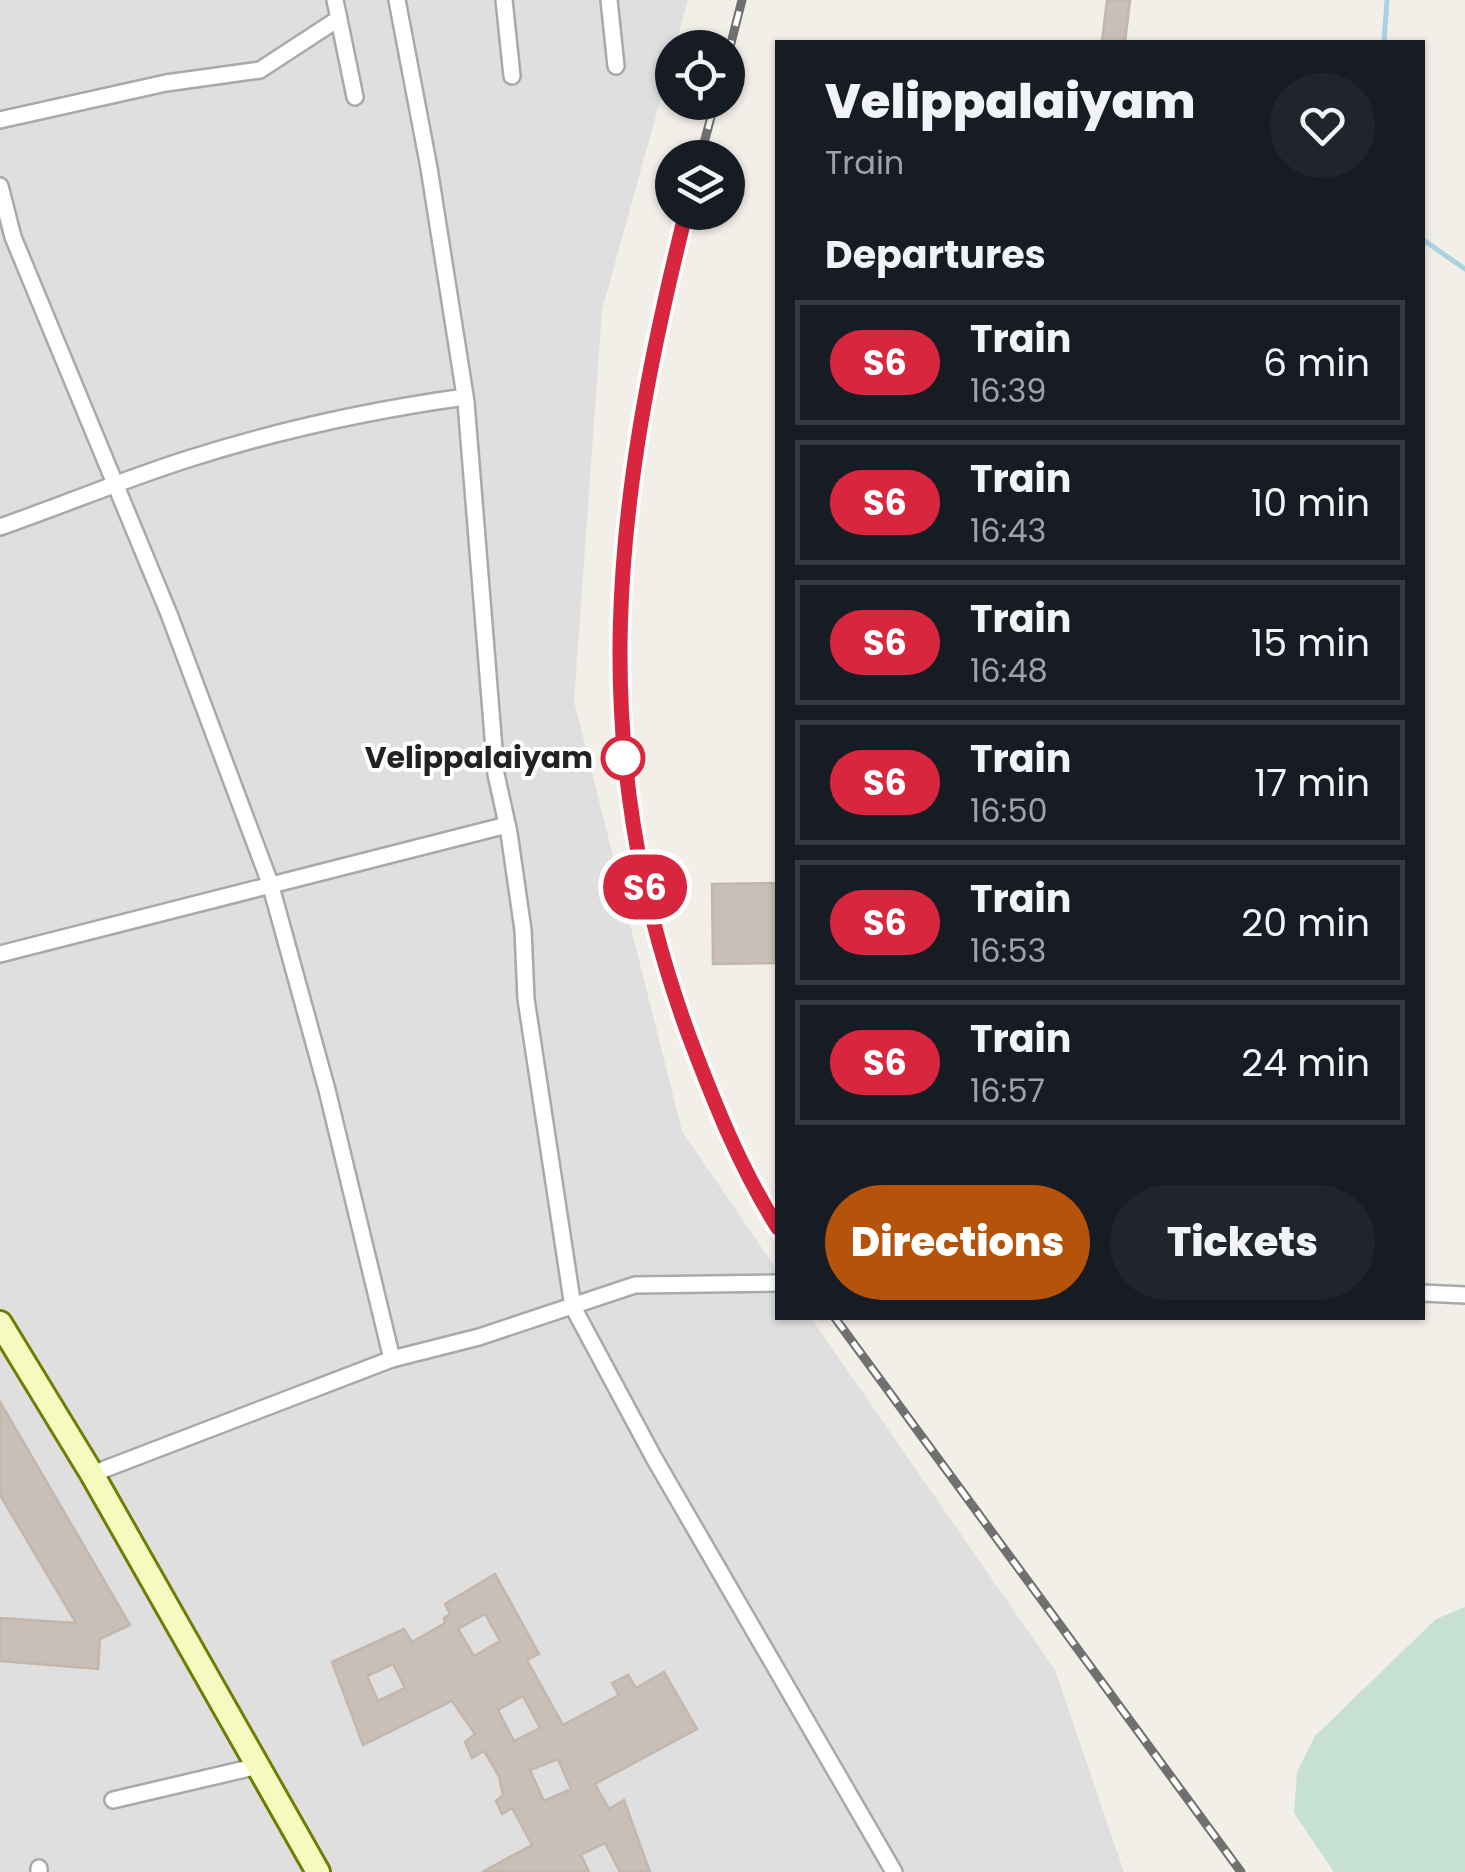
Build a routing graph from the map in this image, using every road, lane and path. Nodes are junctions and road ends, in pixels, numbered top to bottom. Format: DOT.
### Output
graph roads {
  1 [pos="335,0"];
  2 [pos="398,0"];
  3 [pos="504,0"];
  4 [pos="609,0"];
  5 [pos="338,19"];
  6 [pos="616,66"];
  7 [pos="512,76"];
  8 [pos="355,97"];
  9 [pos="0,120"];
  10 [pos="0,186"];
  11 [pos="465,396"];
  12 [pos="116,486"];
  13 [pos="0,527"];
  14 [pos="508,825"];
  15 [pos="270,883"];
  16 [pos="0,954"];
  17 [pos="775,1284"];
  18 [pos="1425,1294"];
  19 [pos="1465,1295"];
  20 [pos="573,1307"];
  21 [pos="0,1322"];
  22 [pos="392,1358"];
  23 [pos="9,1359"];
  24 [pos="92,1474"];
  25 [pos="258,1766"];
  26 [pos="114,1800"];
  27 [pos="309,1869"];
  28 [pos="894,1872"];
  1 -- 5 [label="street"];
  2 -- 11 [label="street"];
  3 -- 7 [label="street"];
  4 -- 6 [label="street"];
  5 -- 8 [label="street"];
  5 -- 9 [label="street"];
  10 -- 12 [label="street"];
  11 -- 12 [label="street"];
  11 -- 14 [label="street"];
  12 -- 13 [label="street"];
  12 -- 15 [label="street"];
  14 -- 15 [label="street"];
  14 -- 20 [label="street"];
  15 -- 16 [label="street"];
  15 -- 22 [label="street"];
  17 -- 20 [label="street"];
  18 -- 19 [label="street"];
  20 -- 22 [label="street"];
  20 -- 28 [label="street"];
  21 -- 23 [label="main road"];
  22 -- 24 [label="street"];
  23 -- 24 [label="main road"];
  24 -- 25 [label="main road"];
  25 -- 26 [label="street"];
  25 -- 27 [label="main road"];
}
